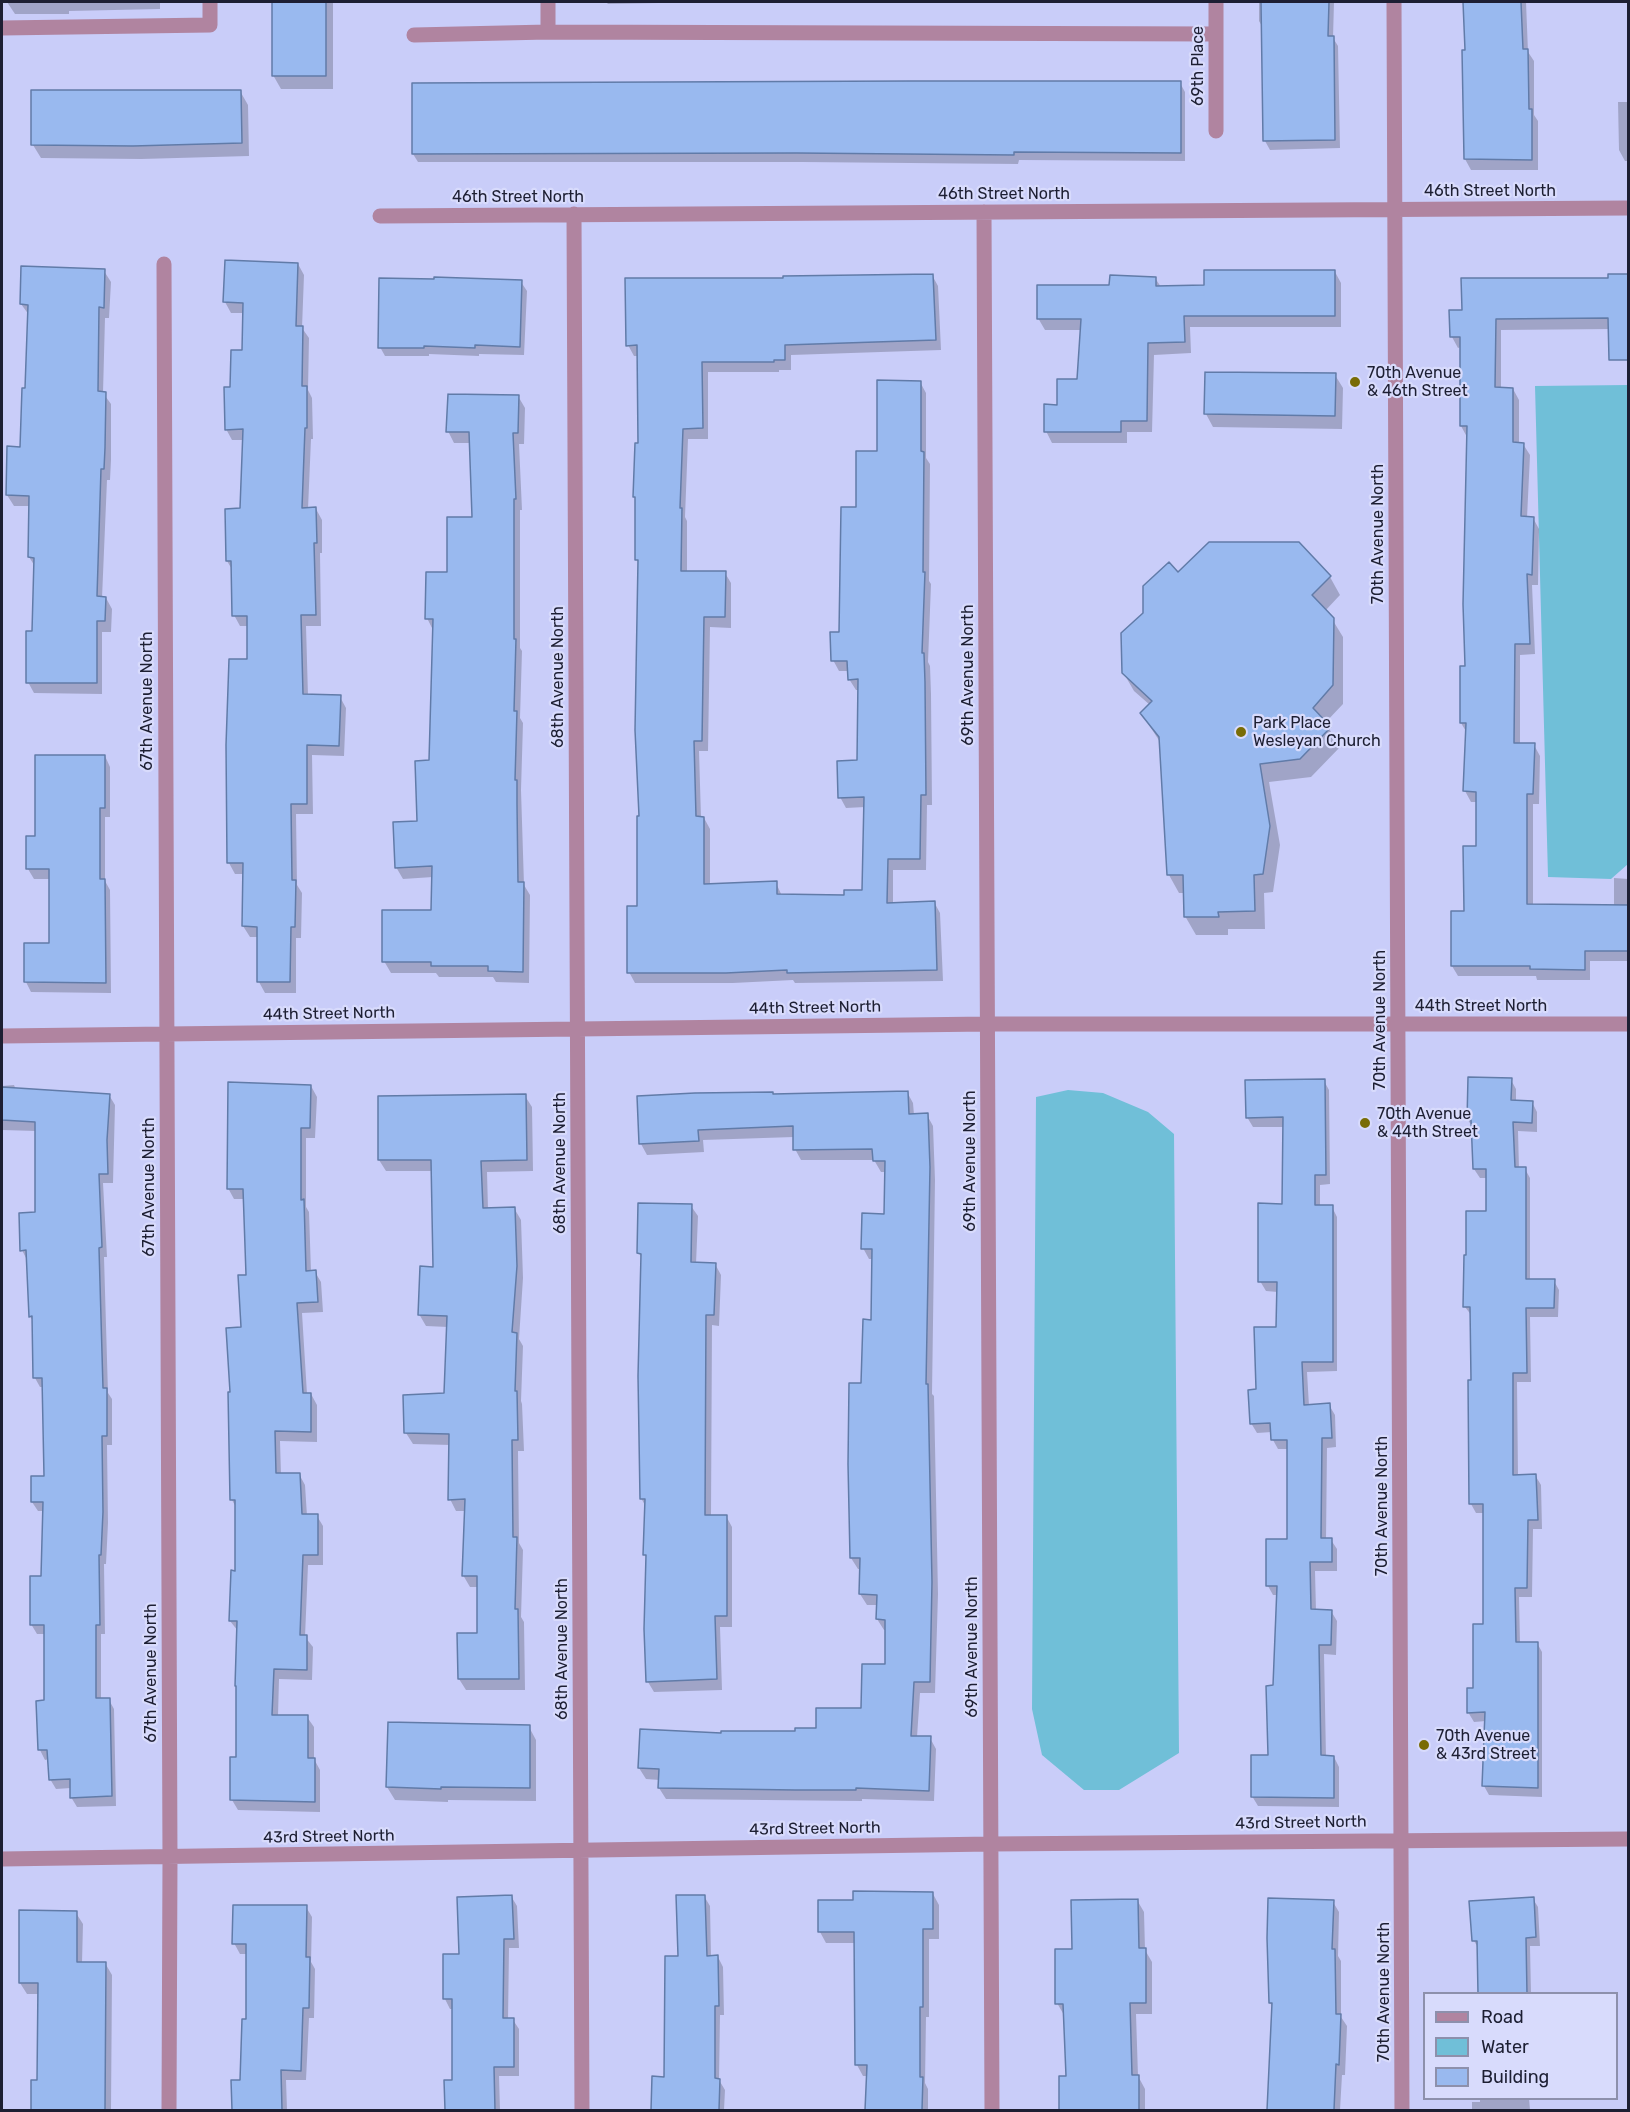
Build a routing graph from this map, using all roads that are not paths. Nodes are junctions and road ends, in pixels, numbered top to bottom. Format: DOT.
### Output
graph roads {
  1 [pos="210,2"];
  2 [pos="549,2"];
  3 [pos="1216,2"];
  4 [pos="1394,2"];
  5 [pos="2,28"];
  6 [pos="548,32"];
  7 [pos="1216,34"];
  8 [pos="414,35"];
  9 [pos="1216,130"];
  10 [pos="1629,208"];
  11 [pos="1395,209"];
  12 [pos="984,212"];
  13 [pos="574,214"];
  14 [pos="380,216"];
  15 [pos="164,264"];
  16 [pos="988,1024"];
  17 [pos="1629,1024"];
  18 [pos="1398,1025"];
  19 [pos="577,1030"];
  20 [pos="167,1034"];
  21 [pos="2,1036"];
  22 [pos="1629,1839"];
  23 [pos="1401,1840"];
  24 [pos="991,1844"];
  25 [pos="580,1851"];
  26 [pos="170,1857"];
  27 [pos="2,1859"];
  28 [pos="169,2110"];
  29 [pos="582,2110"];
  30 [pos="992,2110"];
  31 [pos="1402,2110"];
  1 -- 5 [label="street"];
  2 -- 6 [label="street"];
  3 -- 7 [label="street, 69th Place"];
  4 -- 11 [label="street, 70th Avenue North"];
  6 -- 7 [label="street"];
  6 -- 8 [label="street"];
  7 -- 9 [label="street, 69th Place"];
  10 -- 11 [label="street, 46th Street North"];
  11 -- 12 [label="street, 46th Street North"];
  11 -- 18 [label="street, 70th Avenue North"];
  12 -- 13 [label="street, 46th Street North"];
  12 -- 16 [label="street, 69th Avenue North"];
  13 -- 14 [label="street, 46th Street North"];
  13 -- 19 [label="street, 68th Avenue North"];
  15 -- 20 [label="street, 67th Avenue North"];
  16 -- 18 [label="street, 44th Street North"];
  16 -- 19 [label="street, 44th Street North"];
  16 -- 24 [label="street, 69th Avenue North"];
  17 -- 18 [label="street, 44th Street North"];
  18 -- 23 [label="street, 70th Avenue North"];
  19 -- 20 [label="street, 44th Street North"];
  19 -- 25 [label="street, 68th Avenue North"];
  20 -- 21 [label="street, 44th Street North"];
  20 -- 26 [label="street, 67th Avenue North"];
  22 -- 23 [label="street, 43rd Street North"];
  23 -- 24 [label="street, 43rd Street North"];
  23 -- 31 [label="street, 70th Avenue North"];
  24 -- 25 [label="street, 43rd Street North"];
  24 -- 30 [label="street, 69th Avenue North"];
  25 -- 26 [label="street, 43rd Street North"];
  25 -- 29 [label="street, 68th Avenue North"];
  26 -- 27 [label="street, 43rd Street North"];
  26 -- 28 [label="street, 67th Avenue North"];
}
